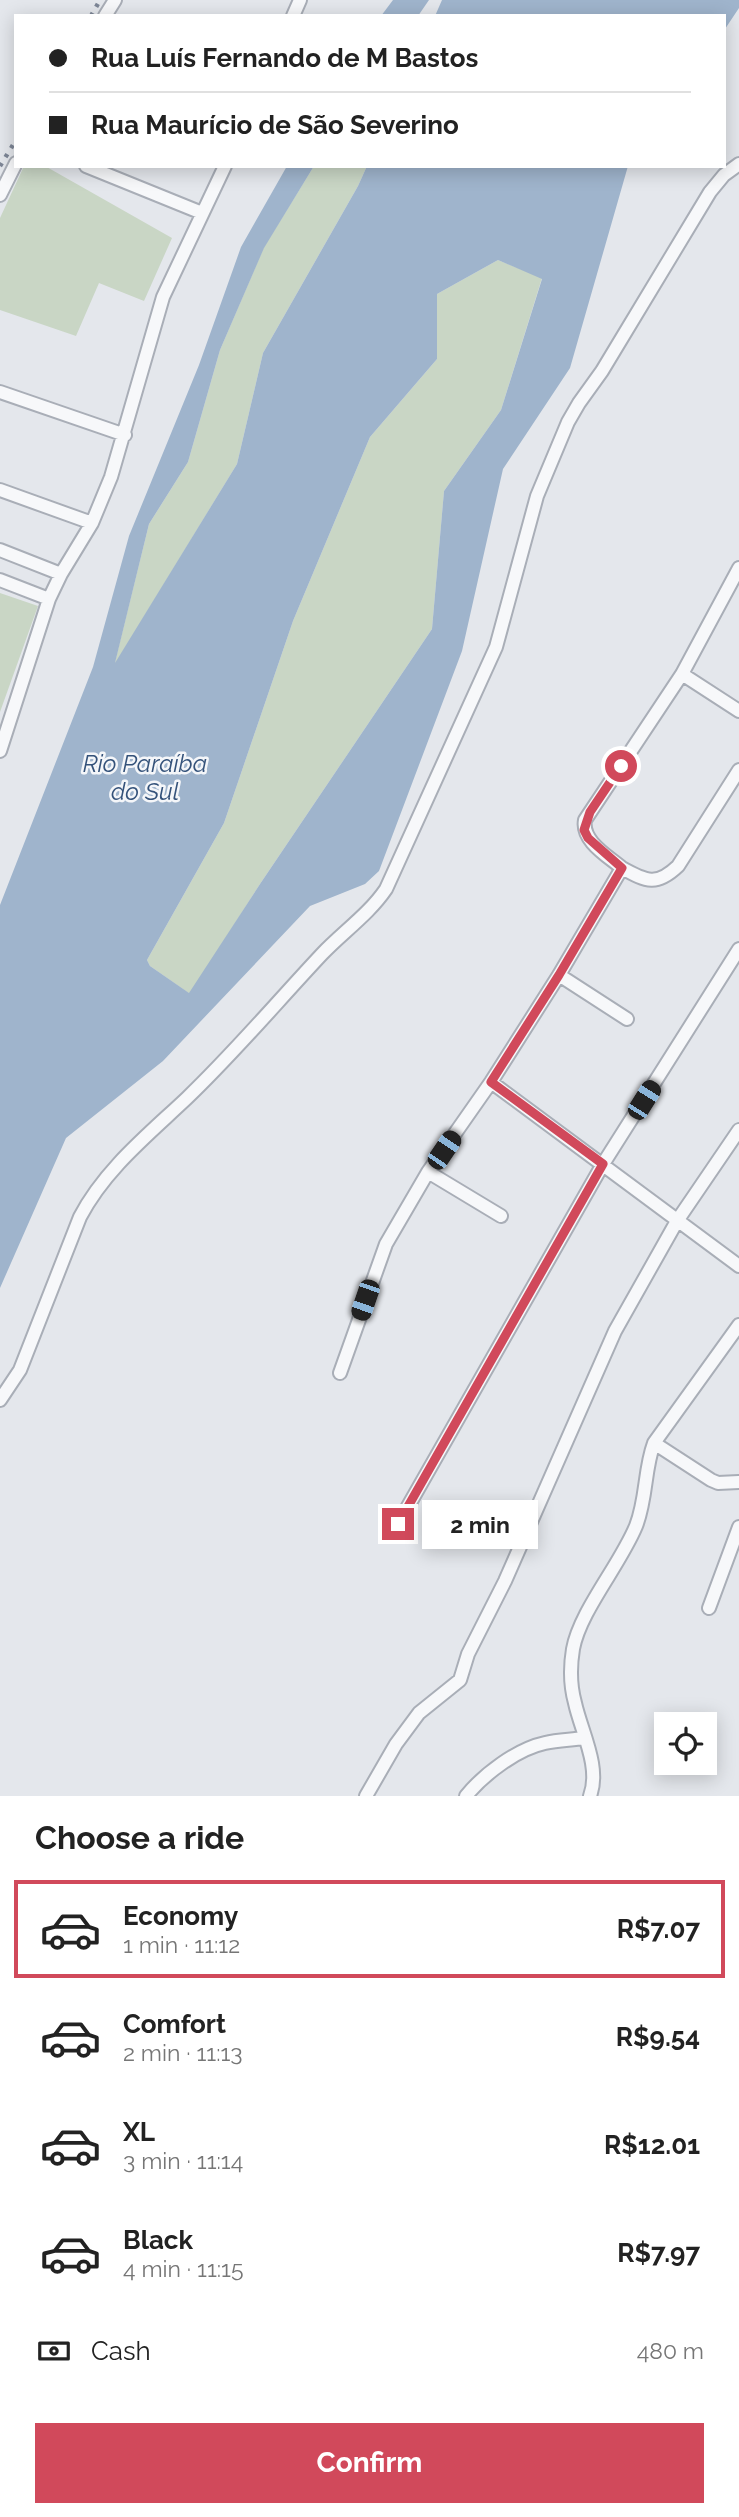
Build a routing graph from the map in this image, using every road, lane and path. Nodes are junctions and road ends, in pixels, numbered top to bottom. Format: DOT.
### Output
graph roads {
  1 [pos="739,164"];
  2 [pos="14,167"];
  3 [pos="91,168"];
  4 [pos="224,168"];
  5 [pos="0,195"];
  6 [pos="202,214"];
  7 [pos="0,392"];
  8 [pos="125,435"];
  9 [pos="0,489"];
  10 [pos="92,523"];
  11 [pos="0,550"];
  12 [pos="739,568"];
  13 [pos="61,574"];
  14 [pos="0,580"];
  15 [pos="49,599"];
  16 [pos="682,674"];
  17 [pos="739,711"];
  18 [pos="0,751"];
  19 [pos="739,770"];
  20 [pos="622,868"];
  21 [pos="739,948"];
  22 [pos="559,975"];
  23 [pos="627,1019"];
  24 [pos="491,1082"];
  25 [pos="739,1130"];
  26 [pos="603,1164"];
  27 [pos="428,1172"];
  28 [pos="501,1216"];
  29 [pos="677,1221"];
  30 [pos="739,1266"];
  31 [pos="739,1325"];
  32 [pos="340,1373"];
  33 [pos="0,1400"];
  34 [pos="654,1443"];
  35 [pos="739,1482"];
  36 [pos="398,1524"];
  37 [pos="739,1527"];
  38 [pos="709,1608"];
  39 [pos="584,1738"];
  40 [pos="366,1796"];
  41 [pos="466,1796"];
  42 [pos="590,1796"];
  1 -- 33 [label="street"];
  2 -- 5 [label="street"];
  3 -- 6 [label="street"];
  4 -- 6 [label="street"];
  6 -- 8 [label="street"];
  7 -- 8 [label="street"];
  8 -- 10 [label="street"];
  9 -- 10 [label="street"];
  10 -- 13 [label="street"];
  11 -- 13 [label="street"];
  12 -- 16 [label="street"];
  13 -- 15 [label="street"];
  14 -- 15 [label="street"];
  15 -- 18 [label="street"];
  16 -- 17 [label="street"];
  16 -- 20 [label="street"];
  19 -- 20 [label="street"];
  20 -- 22 [label="street"];
  21 -- 26 [label="street"];
  22 -- 23 [label="street"];
  22 -- 24 [label="street"];
  24 -- 26 [label="street"];
  24 -- 27 [label="street"];
  25 -- 29 [label="street"];
  26 -- 29 [label="street"];
  26 -- 36 [label="street"];
  27 -- 28 [label="street"];
  27 -- 32 [label="street"];
  29 -- 30 [label="street"];
  29 -- 40 [label="street"];
  31 -- 34 [label="street"];
  34 -- 35 [label="street"];
  34 -- 39 [label="street"];
  37 -- 38 [label="street"];
  39 -- 41 [label="street"];
  39 -- 42 [label="street"];
}
